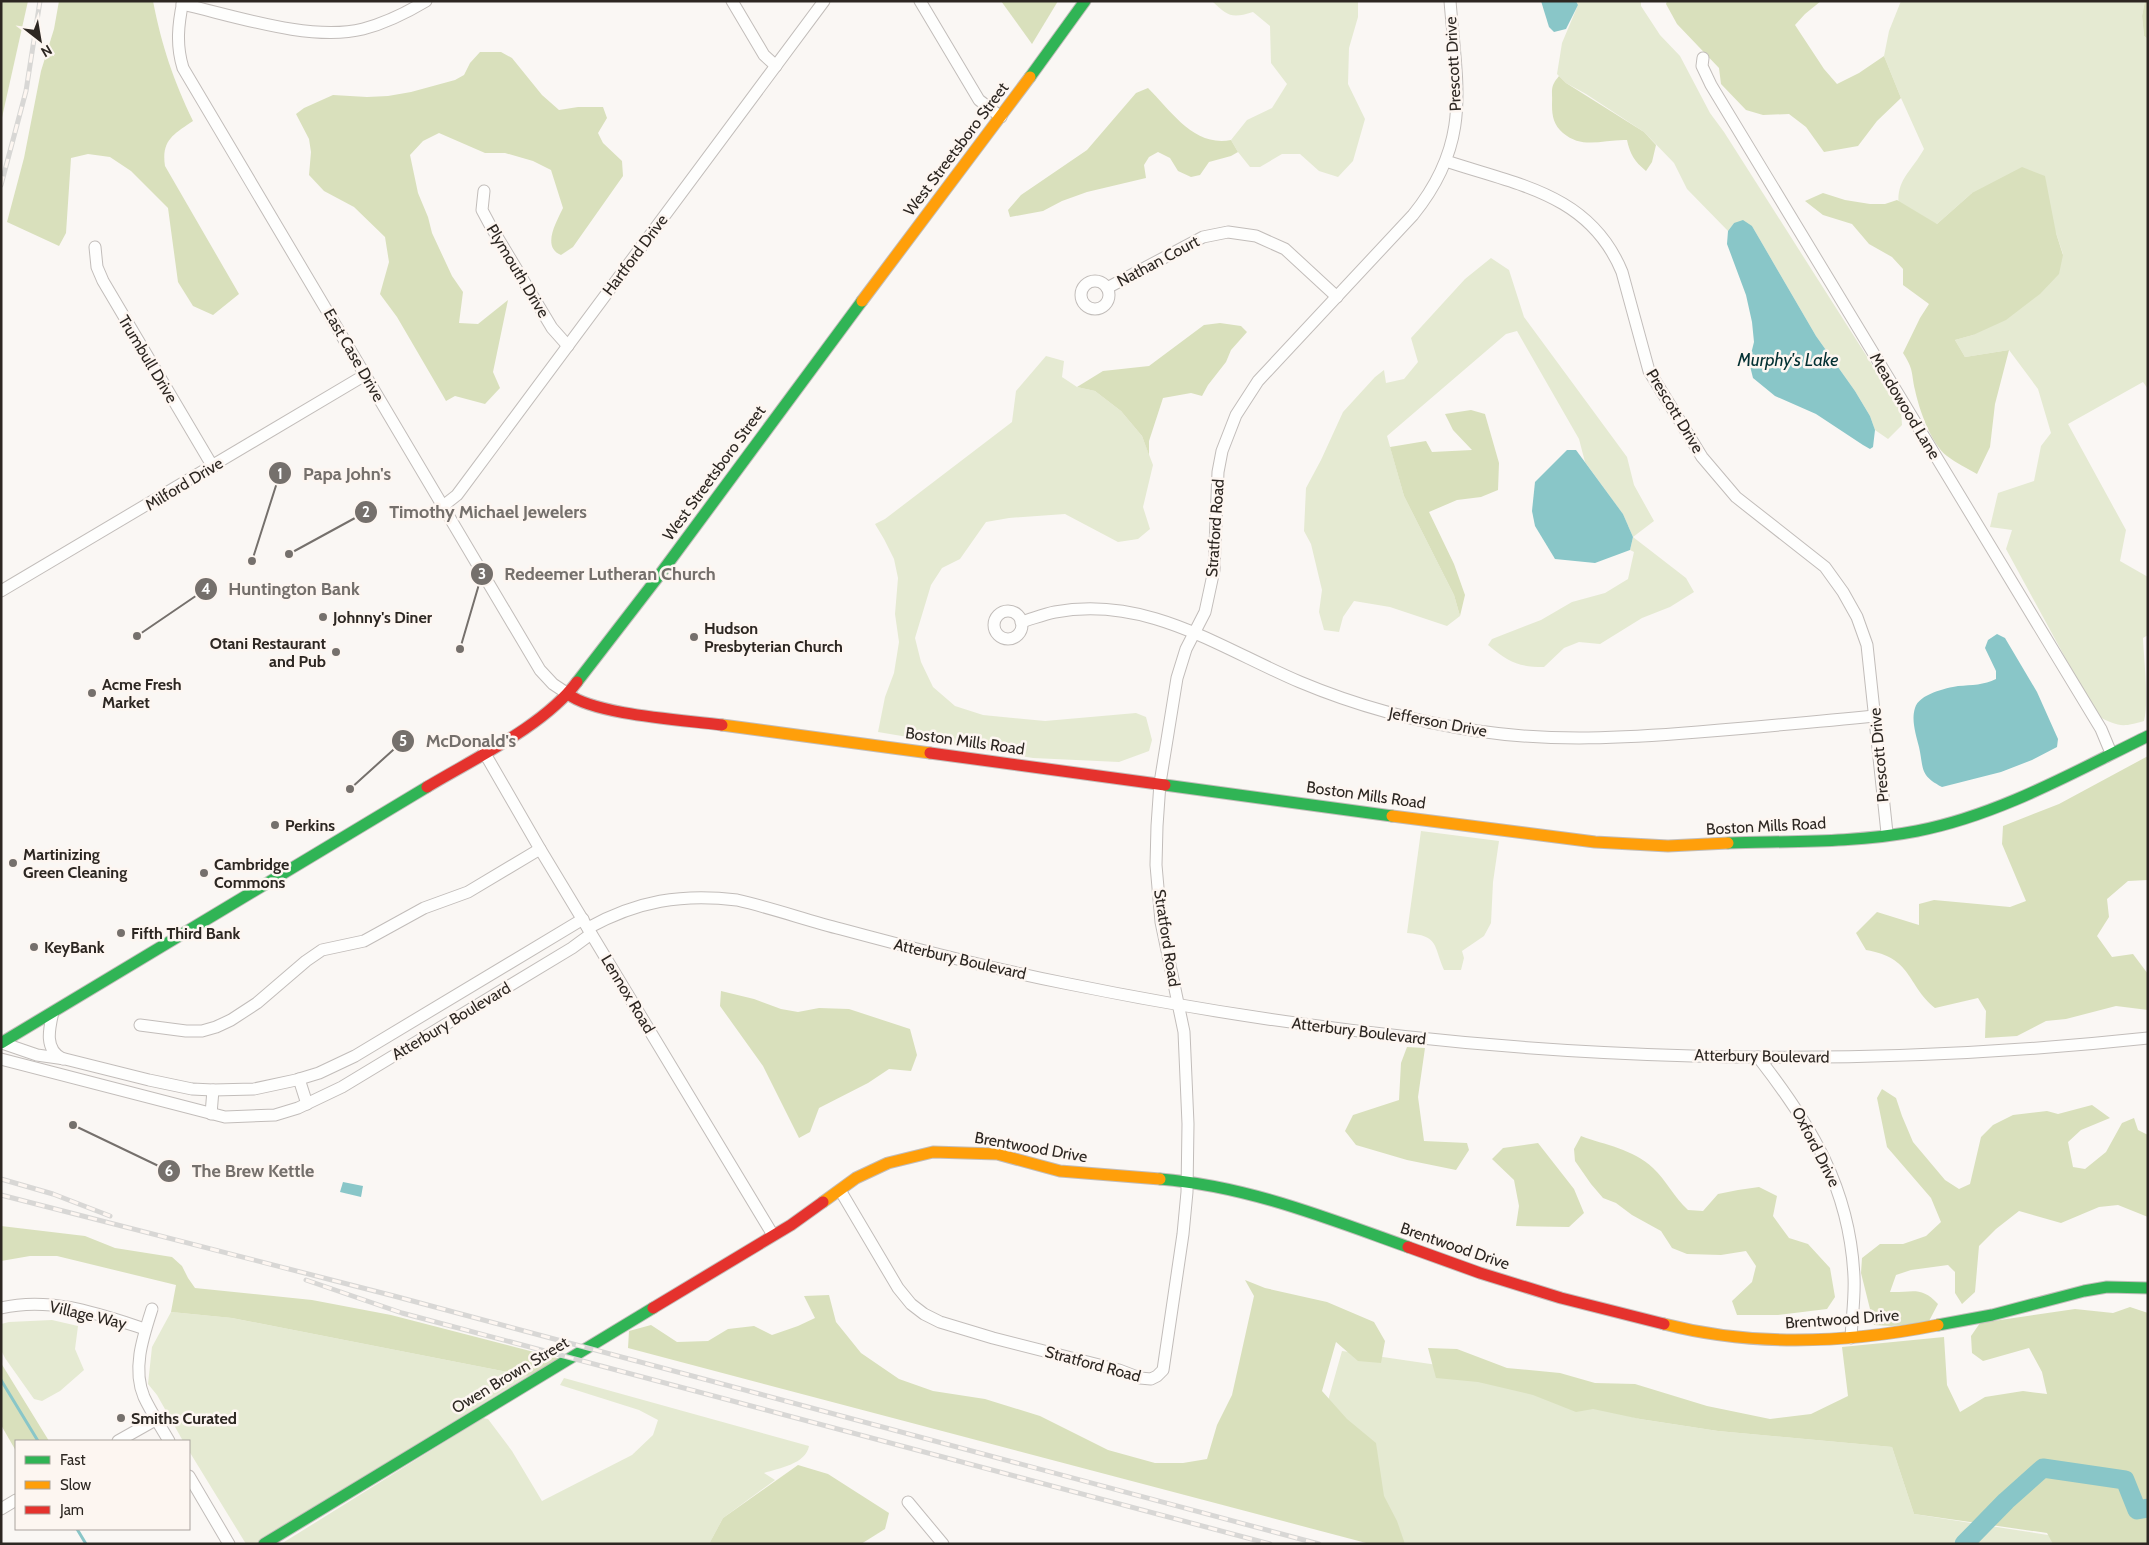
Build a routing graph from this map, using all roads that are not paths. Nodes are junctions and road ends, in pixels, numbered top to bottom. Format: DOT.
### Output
graph roads {
  1 [pos="426,1"];
  2 [pos="732,1"];
  3 [pos="824,1"];
  4 [pos="920,1"];
  5 [pos="1085,1"];
  6 [pos="1450,1"];
  7 [pos="182,3"];
  8 [pos="1703,58"];
  9 [pos="776,66"];
  10 [pos="1001,117"];
  11 [pos="1446,161"];
  12 [pos="484,191"];
  13 [pos="94,247"];
  14 [pos="1108,288"];
  15 [pos="1337,297"];
  16 [pos="568,346"];
  17 [pos="365,375"];
  18 [pos="213,467"];
  19 [pos="443,506"];
  20 [pos="1,591"];
  21 [pos="1021,622"];
  22 [pos="1194,632"];
  23 [pos="568,694"];
  24 [pos="1874,716"];
  25 [pos="2148,736"];
  26 [pos="484,752"];
  27 [pos="2111,753"];
  28 [pos="1160,783"];
  29 [pos="1886,833"];
  30 [pos="540,848"];
  31 [pos="587,927"];
  32 [pos="1178,1005"];
  33 [pos="53,1012"];
  34 [pos="140,1024"];
  35 [pos="2148,1038"];
  36 [pos="2,1043"];
  37 [pos="1758,1057"];
  38 [pos="1,1059"];
  39 [pos="65,1059"];
  40 [pos="299,1079"];
  41 [pos="213,1090"];
  42 [pos="307,1104"];
  43 [pos="211,1114"];
  44 [pos="1187,1181"];
  45 [pos="840,1190"];
  46 [pos="773,1235"];
  47 [pos="2148,1288"];
  48 [pos="1,1308"];
  49 [pos="152,1309"];
  50 [pos="145,1329"];
  51 [pos="1851,1338"];
  52 [pos="157,1419"];
  53 [pos="120,1440"];
  54 [pos="168,1440"];
  55 [pos="190,1478"];
  56 [pos="15,1501"];
  57 [pos="908,1502"];
  58 [pos="1,1508"];
  59 [pos="229,1544"];
  60 [pos="264,1544"];
  61 [pos="943,1544"];
  1 -- 7 [label="street"];
  2 -- 9 [label="street"];
  3 -- 9 [label="street, Hartford Drive"];
  4 -- 10 [label="street"];
  5 -- 10 [label="street, West Streetsboro Street"];
  6 -- 11 [label="street, Prescott Drive"];
  7 -- 17 [label="street, East Case Drive"];
  8 -- 27 [label="street, Meadowood Lane"];
  9 -- 16 [label="street, Hartford Drive"];
  10 -- 23 [label="street, West Streetsboro Street"];
  11 -- 15 [label="street, Stratford Road"];
  11 -- 24 [label="street, Prescott Drive"];
  12 -- 16 [label="street, Plymouth Drive"];
  13 -- 18 [label="street, Trumbull Drive"];
  14 -- 15 [label="street, Nathan Court"];
  15 -- 22 [label="street, Stratford Road"];
  16 -- 19 [label="street, Hartford Drive"];
  17 -- 18 [label="street, Milford Drive"];
  17 -- 19 [label="street, East Case Drive"];
  18 -- 20 [label="street, Milford Drive"];
  19 -- 23 [label="street, East Case Drive"];
  21 -- 22 [label="street, Jefferson Drive"];
  22 -- 24 [label="street, Jefferson Drive"];
  22 -- 28 [label="street, Stratford Road"];
  23 -- 26 [label="street, West Streetsboro Street"];
  23 -- 28 [label="street, Boston Mills Road"];
  24 -- 29 [label="street, Prescott Drive"];
  25 -- 27 [label="street, Boston Mills Road"];
  26 -- 30 [label="street, Lennox Road"];
  26 -- 33 [label="street, West Streetsboro Street"];
  27 -- 29 [label="street, Boston Mills Road"];
  28 -- 29 [label="street, Boston Mills Road"];
  28 -- 32 [label="street, Stratford Road"];
  30 -- 31 [label="street, Lennox Road"];
  30 -- 34 [label="street"];
  31 -- 32 [label="street, Atterbury Boulevard"];
  31 -- 40 [label="street, Atterbury Boulevard"];
  31 -- 42 [label="street, Atterbury Boulevard"];
  31 -- 46 [label="street, Lennox Road"];
  32 -- 37 [label="street, Atterbury Boulevard"];
  32 -- 44 [label="street, Stratford Road"];
  33 -- 36 [label="street, West Streetsboro Street"];
  33 -- 39 [label="street"];
  35 -- 37 [label="street, Atterbury Boulevard"];
  36 -- 39 [label="street, Atterbury Boulevard"];
  37 -- 51 [label="street, Oxford Drive"];
  38 -- 43 [label="street, Atterbury Boulevard"];
  39 -- 41 [label="street, Atterbury Boulevard"];
  40 -- 41 [label="street, Atterbury Boulevard"];
  40 -- 42 [label="street"];
  41 -- 43 [label="street"];
  42 -- 43 [label="street, Atterbury Boulevard"];
  44 -- 45 [label="street, Brentwood Drive"];
  44 -- 45 [label="street, Stratford Road"];
  44 -- 51 [label="street, Brentwood Drive"];
  45 -- 46 [label="street, Brentwood Drive"];
  46 -- 60 [label="street, Owen Brown Street"];
  47 -- 51 [label="street, Brentwood Drive"];
  48 -- 50 [label="street, Village Way"];
  49 -- 50 [label="street"];
  50 -- 52 [label="street"];
  52 -- 53 [label="street"];
  52 -- 54 [label="street"];
  55 -- 59 [label="street"];
  56 -- 58 [label="street"];
  57 -- 61 [label="street"];
}
